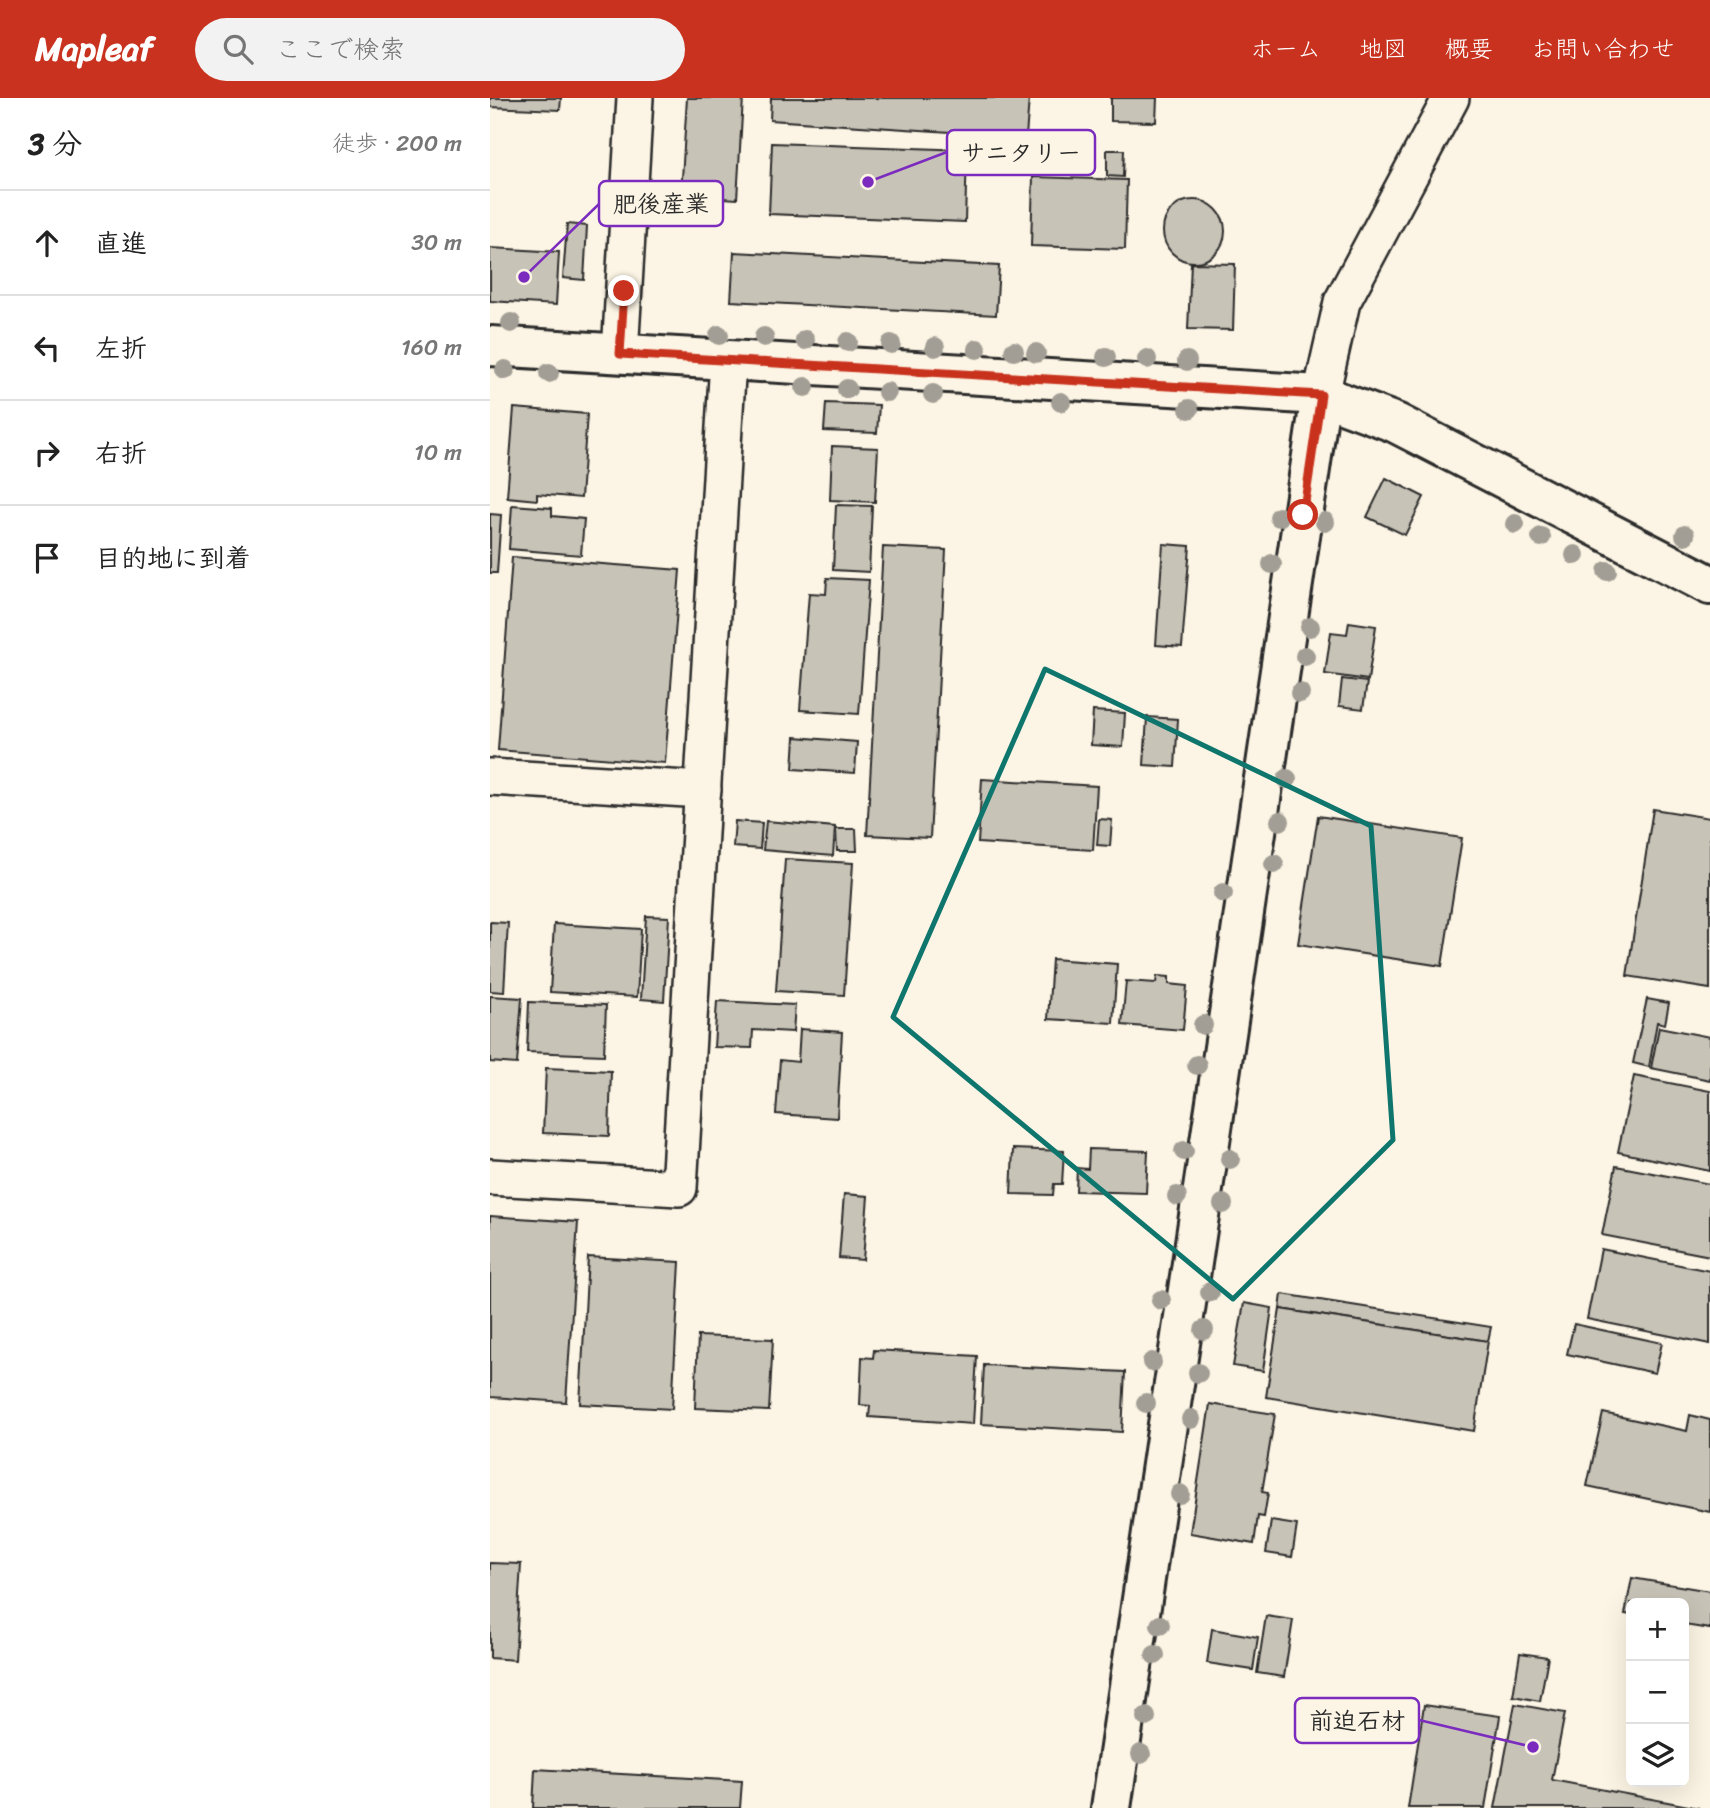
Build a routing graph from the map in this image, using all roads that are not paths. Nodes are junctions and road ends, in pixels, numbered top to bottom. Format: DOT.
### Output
graph roads {
  1 [pos="635,98"];
  2 [pos="1451,98"];
  3 [pos="490,346"];
  4 [pos="620,354"];
  5 [pos="728,360"];
  6 [pos="1321,395"];
  7 [pos="1710,585"];
  8 [pos="490,777"];
  9 [pos="703,790"];
  10 [pos="490,1177"];
  11 [pos="1111,1808"];
  1 -- 4 [label="street"];
  2 -- 6 [label="street"];
  3 -- 4 [label="street"];
  4 -- 5 [label="street"];
  5 -- 6 [label="street"];
  5 -- 9 [label="street"];
  6 -- 7 [label="street"];
  6 -- 11 [label="street"];
  8 -- 9 [label="street"];
  9 -- 10 [label="street"];
}
